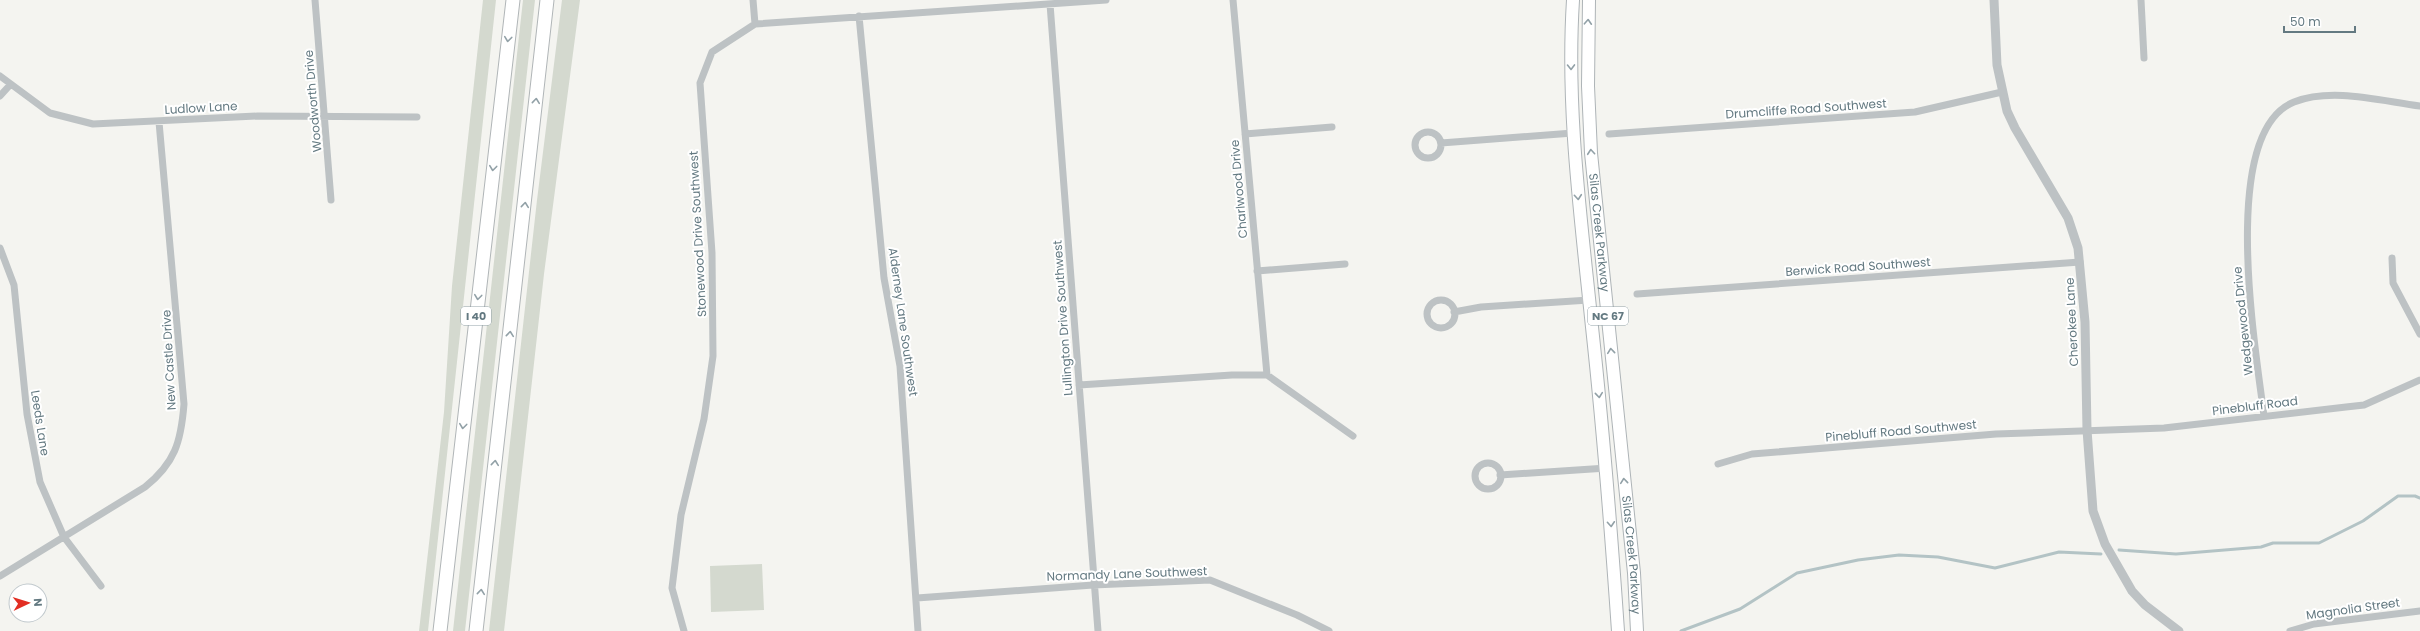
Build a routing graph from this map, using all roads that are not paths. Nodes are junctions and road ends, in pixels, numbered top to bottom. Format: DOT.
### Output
graph roads {
  1 [pos="315,0"];
  2 [pos="512,0"];
  3 [pos="547,0"];
  4 [pos="753,0"];
  5 [pos="1106,0"];
  6 [pos="1233,0"];
  7 [pos="1567,0"];
  8 [pos="1573,0"];
  9 [pos="1589,0"];
  10 [pos="1994,0"];
  11 [pos="2142,0"];
  12 [pos="1050,4"];
  13 [pos="859,16"];
  14 [pos="755,24"];
  15 [pos="1571,28"];
  16 [pos="2144,58"];
  17 [pos="0,76"];
  18 [pos="10,86"];
  19 [pos="2002,92"];
  20 [pos="0,96"];
  21 [pos="2420,106"];
  22 [pos="417,117"];
  23 [pos="326,118"];
  24 [pos="159,122"];
  25 [pos="1332,127"];
  26 [pos="1573,133"];
  27 [pos="1245,134"];
  28 [pos="1609,134"];
  29 [pos="1441,143"];
  30 [pos="331,200"];
  31 [pos="0,248"];
  32 [pos="2392,258"];
  33 [pos="2080,262"];
  34 [pos="1345,264"];
  35 [pos="1256,271"];
  36 [pos="1637,294"];
  37 [pos="1589,300"];
  38 [pos="1454,312"];
  39 [pos="2420,334"];
  40 [pos="1266,375"];
  41 [pos="2420,380"];
  42 [pos="1079,385"];
  43 [pos="2264,416"];
  44 [pos="2087,430"];
  45 [pos="1353,436"];
  46 [pos="1718,464"];
  47 [pos="1607,468"];
  48 [pos="1500,475"];
  49 [pos="64,538"];
  50 [pos="0,576"];
  51 [pos="1093,585"];
  52 [pos="101,586"];
  53 [pos="916,598"];
  54 [pos="2420,611"];
  55 [pos="440,631"];
  56 [pos="476,631"];
  57 [pos="684,631"];
  58 [pos="918,631"];
  59 [pos="1098,631"];
  60 [pos="1329,631"];
  61 [pos="1618,631"];
  62 [pos="1637,631"];
  63 [pos="2179,631"];
  64 [pos="2290,631"];
  1 -- 23 [label="street, Woodworth Drive"];
  2 -- 55 [label="highway, I 40, one-way"];
  56 -- 3 [label="highway, one-way"];
  4 -- 14 [label="street"];
  5 -- 12 [label="street"];
  6 -- 27 [label="street, Charlwood Drive"];
  7 -- 15 [label="main road"];
  8 -- 15 [label="main road, Silas Creek Parkway / NC 67"];
  62 -- 9 [label="main road, Silas Creek Parkway / NC 67, one-way"];
  10 -- 19 [label="street, Cherokee Lane"];
  11 -- 16 [label="street"];
  12 -- 13 [label="street"];
  12 -- 42 [label="street, Lullington Drive Southwest"];
  13 -- 14 [label="street"];
  13 -- 53 [label="street, Alderney Lane Southwest"];
  14 -- 57 [label="street, Stonewood Drive Southwest"];
  15 -- 26 [label="main road, Silas Creek Parkway / NC 67, one-way"];
  17 -- 18 [label="street, Ludlow Lane"];
  18 -- 20 [label="street"];
  18 -- 24 [label="street, Ludlow Lane"];
  19 -- 28 [label="street, Drumcliffe Road Southwest"];
  19 -- 33 [label="street, Cherokee Lane"];
  21 -- 43 [label="street, Wedgewood Drive"];
  22 -- 23 [label="street, Ludlow Lane"];
  23 -- 24 [label="street, Ludlow Lane"];
  23 -- 30 [label="street, Woodworth Drive"];
  24 -- 49 [label="street, New Castle Drive"];
  25 -- 27 [label="street"];
  26 -- 29 [label="street"];
  26 -- 37 [label="main road, Silas Creek Parkway / NC 67, one-way"];
  27 -- 35 [label="street, Charlwood Drive"];
  31 -- 49 [label="street, Leeds Lane"];
  32 -- 39 [label="street"];
  33 -- 36 [label="street, Berwick Road Southwest"];
  33 -- 44 [label="street, Cherokee Lane"];
  34 -- 35 [label="street"];
  35 -- 40 [label="street, Charlwood Drive"];
  37 -- 38 [label="street"];
  37 -- 47 [label="main road, Silas Creek Parkway / NC 67, one-way"];
  40 -- 42 [label="street"];
  40 -- 45 [label="street"];
  41 -- 43 [label="street, Pinebluff Road"];
  42 -- 51 [label="street, Lullington Drive Southwest"];
  43 -- 44 [label="street, Pinebluff Road"];
  44 -- 46 [label="street, Pinebluff Road Southwest"];
  44 -- 63 [label="street, Cherokee Lane"];
  47 -- 48 [label="street"];
  47 -- 61 [label="main road, Silas Creek Parkway / NC 67, one-way"];
  49 -- 50 [label="street, New Castle Drive"];
  49 -- 52 [label="street, Leeds Lane"];
  51 -- 53 [label="street, Normandy Lane Southwest"];
  51 -- 59 [label="street, Lullington Drive Southwest"];
  51 -- 60 [label="street, Normandy Lane Southwest"];
  53 -- 58 [label="street, Alderney Lane Southwest"];
  54 -- 64 [label="street, Magnolia Street"];
}
